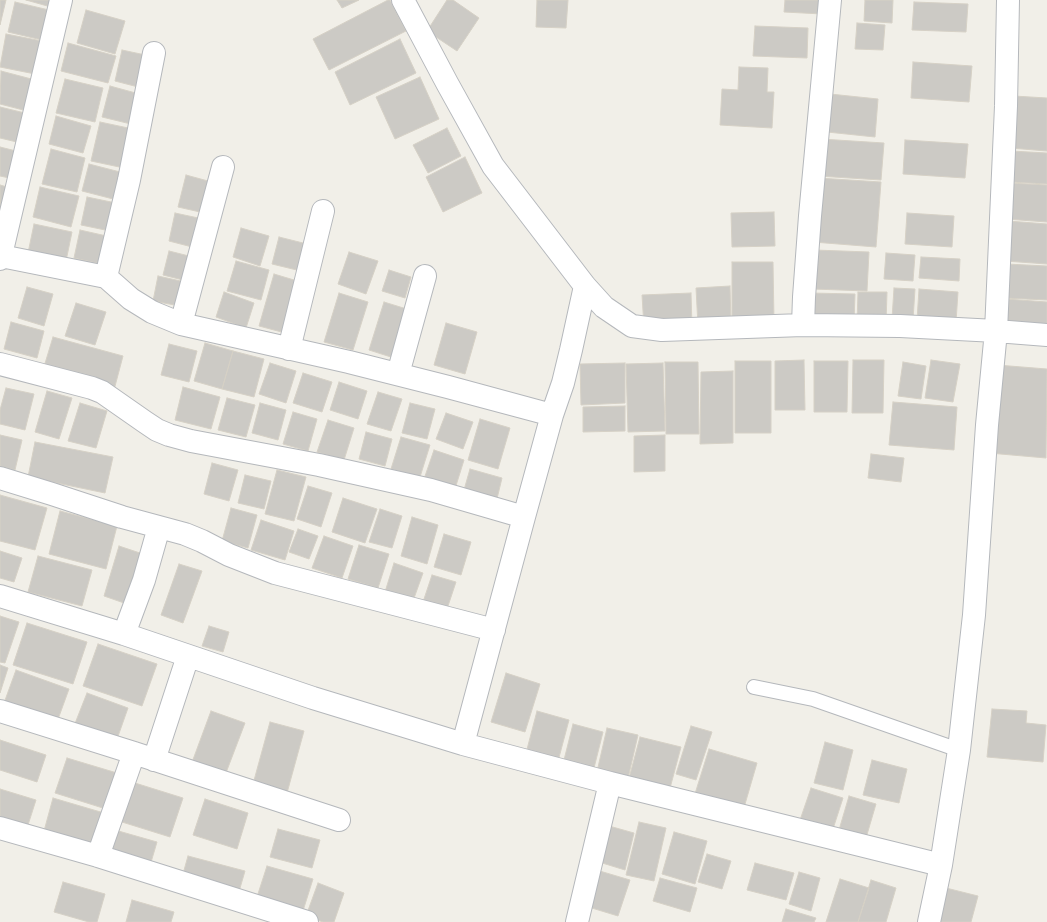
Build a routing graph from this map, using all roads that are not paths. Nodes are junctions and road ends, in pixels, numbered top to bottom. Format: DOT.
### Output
graph roads {
  1 [pos="61,0"];
  2 [pos="403,0"];
  3 [pos="830,0"];
  4 [pos="1008,0"];
  5 [pos="154,53"];
  6 [pos="223,167"];
  7 [pos="323,211"];
  8 [pos="4,222"];
  9 [pos="0,258"];
  10 [pos="425,276"];
  11 [pos="106,277"];
  12 [pos="585,286"];
  13 [pos="181,324"];
  14 [pos="803,325"];
  15 [pos="996,331"];
  16 [pos="1047,335"];
  17 [pos="288,349"];
  18 [pos="0,364"];
  19 [pos="398,374"];
  20 [pos="552,415"];
  21 [pos="0,478"];
  22 [pos="524,517"];
  23 [pos="159,527"];
  24 [pos="0,596"];
  25 [pos="494,630"];
  26 [pos="124,634"];
  27 [pos="188,656"];
  28 [pos="754,687"];
  29 [pos="0,710"];
  30 [pos="463,744"];
  31 [pos="959,750"];
  32 [pos="144,756"];
  33 [pos="610,783"];
  34 [pos="339,820"];
  35 [pos="0,828"];
  36 [pos="98,856"];
  37 [pos="941,865"];
  38 [pos="307,922"];
  39 [pos="577,922"];
  40 [pos="929,922"];
  1 -- 8 [label="street"];
  2 -- 12 [label="street"];
  3 -- 14 [label="street"];
  4 -- 15 [label="street"];
  5 -- 11 [label="street"];
  6 -- 13 [label="street"];
  7 -- 17 [label="street"];
  8 -- 9 [label="street"];
  9 -- 11 [label="street"];
  10 -- 19 [label="street"];
  11 -- 13 [label="street"];
  12 -- 14 [label="street"];
  12 -- 20 [label="street"];
  13 -- 17 [label="street"];
  14 -- 15 [label="street"];
  15 -- 16 [label="street"];
  15 -- 31 [label="street"];
  17 -- 19 [label="street"];
  18 -- 22 [label="street"];
  19 -- 20 [label="street"];
  20 -- 22 [label="street"];
  21 -- 23 [label="street"];
  22 -- 25 [label="street"];
  23 -- 25 [label="street"];
  23 -- 26 [label="street"];
  24 -- 26 [label="street"];
  25 -- 30 [label="street"];
  26 -- 27 [label="street"];
  27 -- 30 [label="street"];
  27 -- 32 [label="street"];
  28 -- 31 [label="lane"];
  29 -- 32 [label="street"];
  30 -- 33 [label="street"];
  31 -- 37 [label="street"];
  32 -- 34 [label="street"];
  32 -- 36 [label="street"];
  33 -- 37 [label="street"];
  33 -- 39 [label="street"];
  35 -- 36 [label="street"];
  36 -- 38 [label="street"];
  37 -- 40 [label="street"];
}
